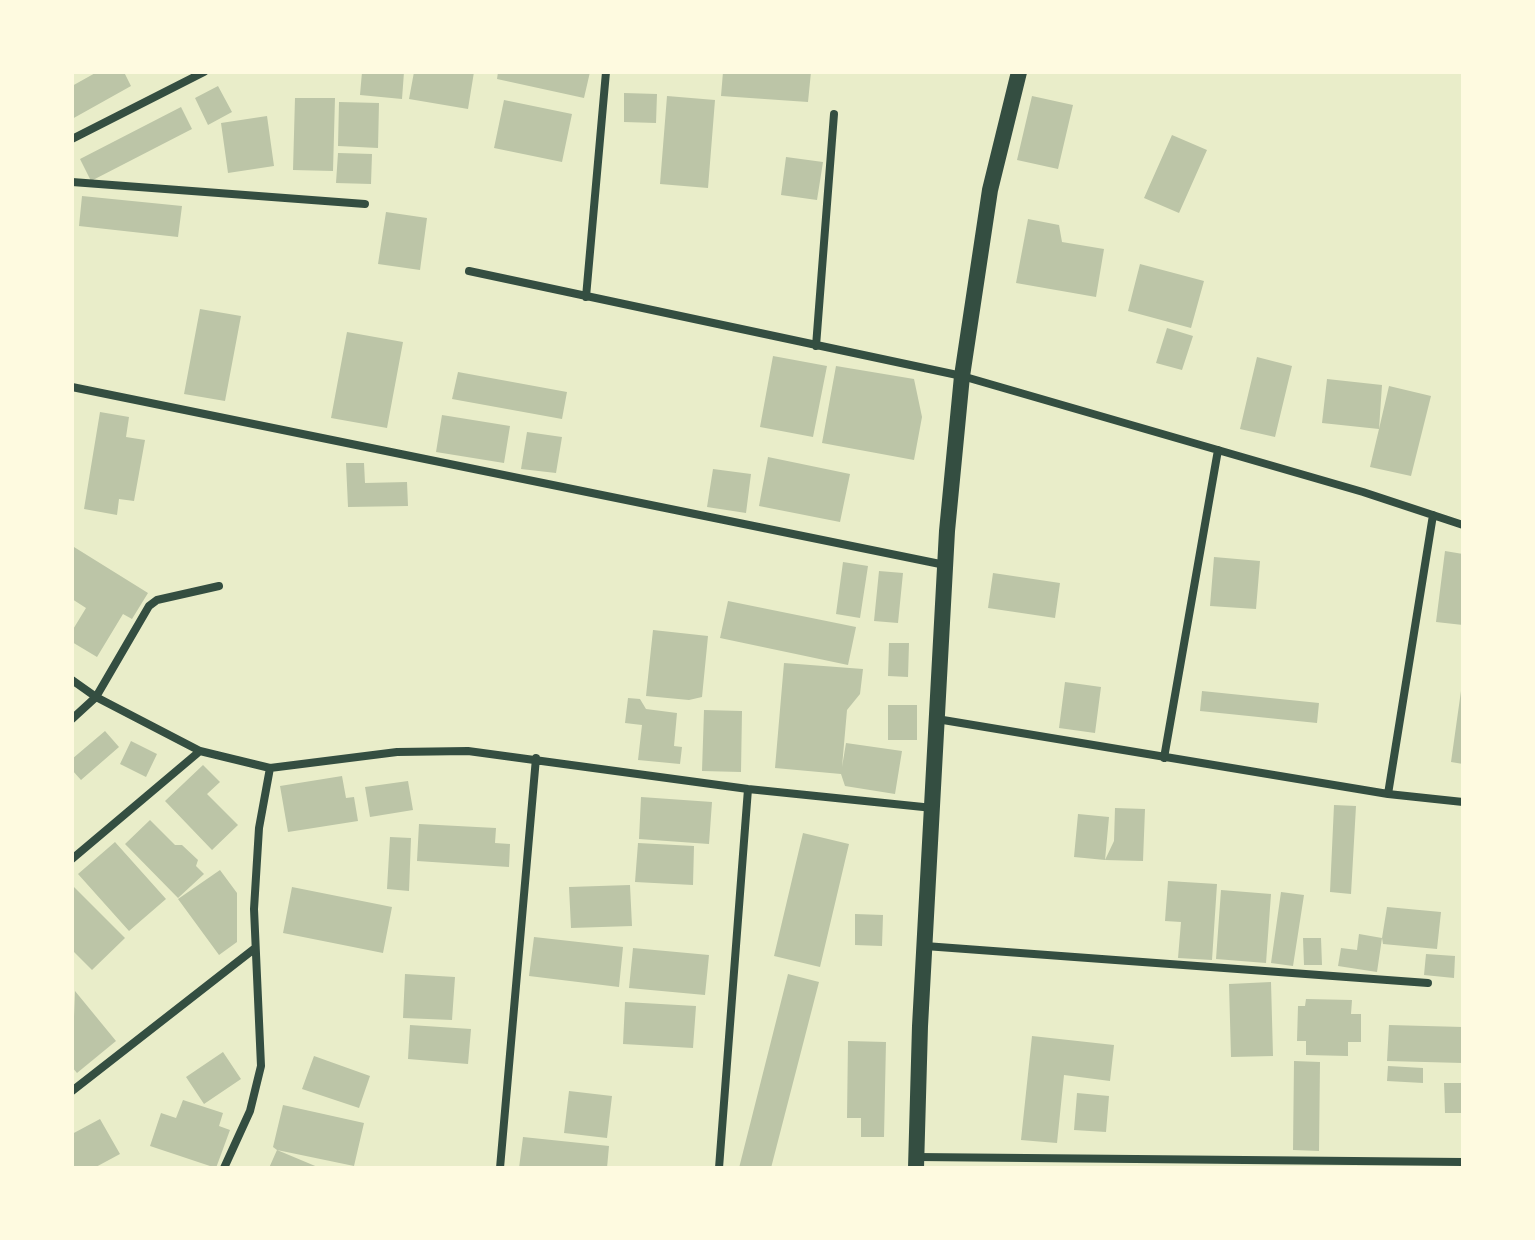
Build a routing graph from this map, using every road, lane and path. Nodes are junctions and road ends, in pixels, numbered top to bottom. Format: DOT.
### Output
graph roads {
  1 [pos="204,72"];
  2 [pos="606,72"];
  3 [pos="1019,72"];
  4 [pos="834,114"];
  5 [pos="72,139"];
  6 [pos="72,182"];
  7 [pos="365,204"];
  8 [pos="469,271"];
  9 [pos="586,297"];
  10 [pos="816,346"];
  11 [pos="962,376"];
  12 [pos="72,387"];
  13 [pos="1218,450"];
  14 [pos="1433,515"];
  15 [pos="1463,525"];
  16 [pos="946,566"];
  17 [pos="219,586"];
  18 [pos="72,680"];
  19 [pos="96,697"];
  20 [pos="72,719"];
  21 [pos="937,719"];
  22 [pos="200,751"];
  23 [pos="536,758"];
  24 [pos="1164,758"];
  25 [pos="270,768"];
  26 [pos="748,789"];
  27 [pos="1388,794"];
  28 [pos="1463,802"];
  29 [pos="933,808"];
  30 [pos="72,859"];
  31 [pos="925,946"];
  32 [pos="254,949"];
  33 [pos="1428,983"];
  34 [pos="72,1091"];
  35 [pos="1463,1162"];
  36 [pos="916,1163"];
  37 [pos="224,1168"];
  38 [pos="500,1168"];
  39 [pos="719,1168"];
  1 -- 5 [label="street"];
  2 -- 9 [label="street"];
  3 -- 11 [label="main road"];
  4 -- 10 [label="street"];
  6 -- 7 [label="street"];
  8 -- 9 [label="street"];
  9 -- 10 [label="street"];
  10 -- 11 [label="street"];
  11 -- 13 [label="street"];
  11 -- 16 [label="main road"];
  12 -- 16 [label="street"];
  13 -- 14 [label="street"];
  13 -- 24 [label="street"];
  14 -- 15 [label="street"];
  14 -- 27 [label="street"];
  16 -- 21 [label="main road"];
  17 -- 19 [label="street"];
  18 -- 19 [label="street"];
  19 -- 20 [label="street"];
  19 -- 22 [label="street"];
  21 -- 24 [label="street"];
  21 -- 29 [label="main road"];
  22 -- 25 [label="street"];
  22 -- 30 [label="street"];
  23 -- 25 [label="street"];
  23 -- 26 [label="street"];
  23 -- 38 [label="street"];
  24 -- 27 [label="street"];
  25 -- 32 [label="street"];
  26 -- 29 [label="street"];
  26 -- 39 [label="street"];
  27 -- 28 [label="street"];
  29 -- 31 [label="main road"];
  31 -- 33 [label="street"];
  31 -- 36 [label="main road"];
  32 -- 34 [label="street"];
  32 -- 37 [label="street"];
  35 -- 36 [label="street"];
}
